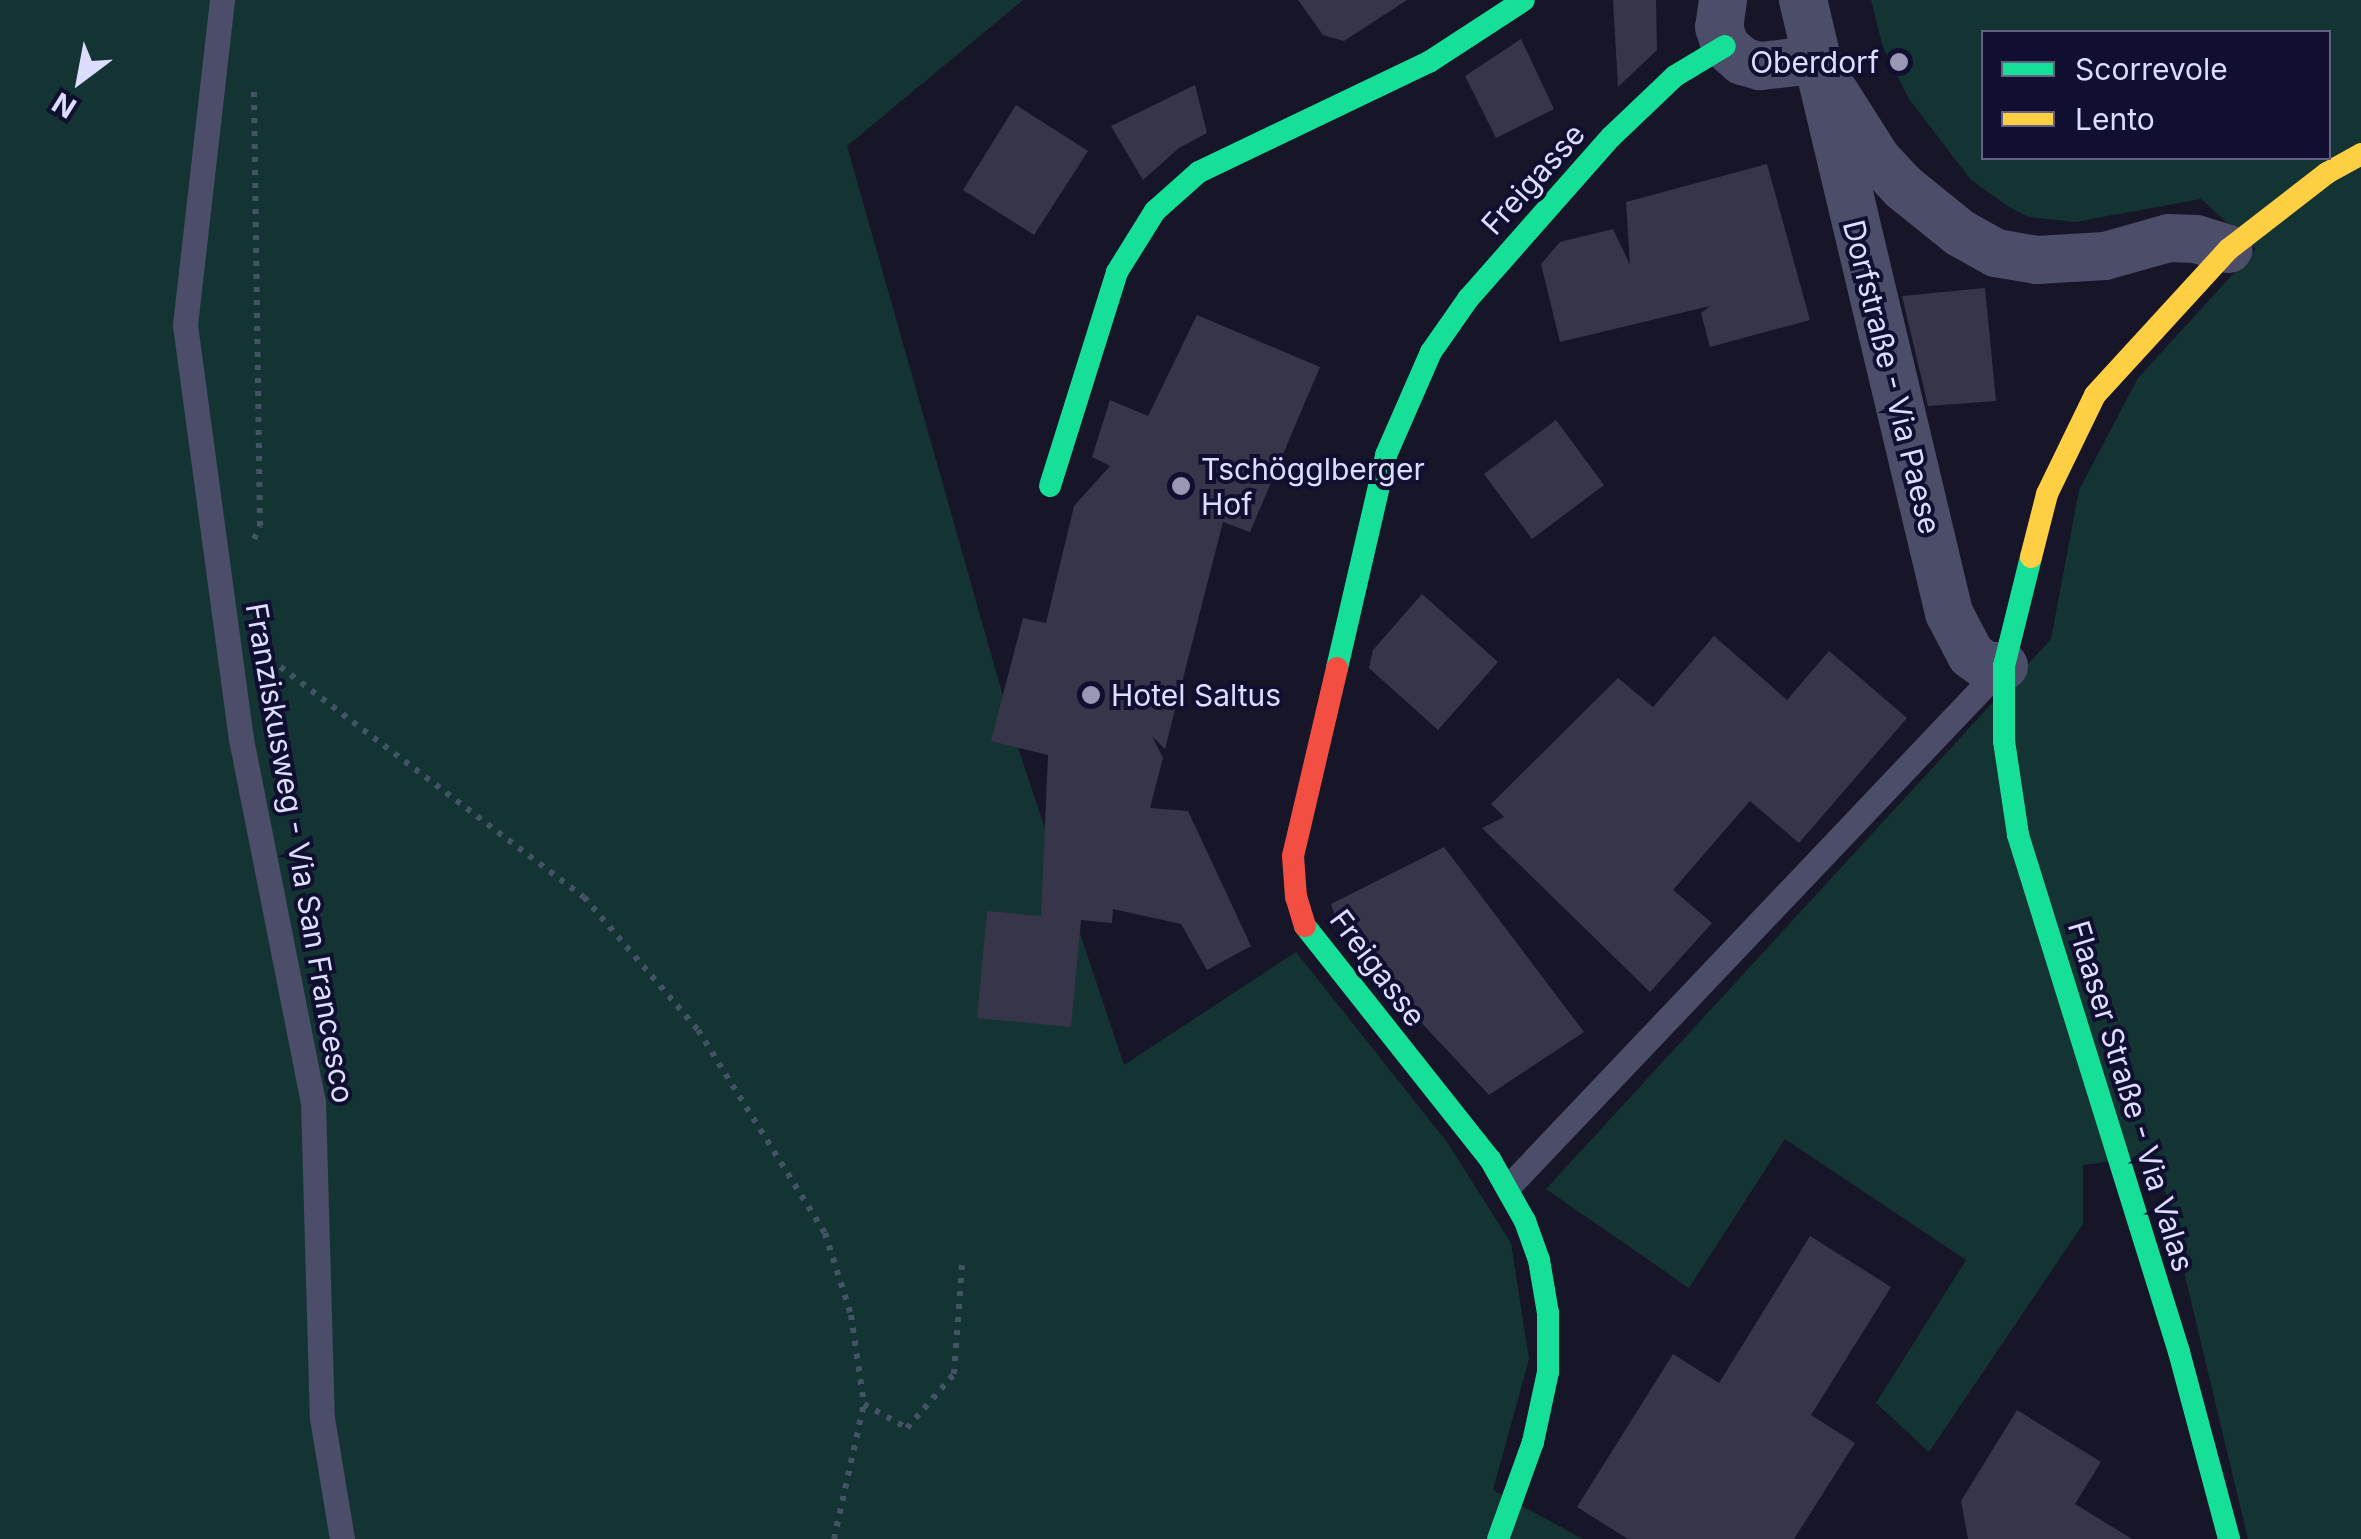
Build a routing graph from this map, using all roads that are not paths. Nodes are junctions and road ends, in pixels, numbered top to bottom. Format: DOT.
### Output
graph roads {
  1 [pos="222,0"];
  2 [pos="1524,0"];
  3 [pos="1803,0"];
  4 [pos="1724,23"];
  5 [pos="1814,60"];
  6 [pos="2361,154"];
  7 [pos="2229,249"];
  8 [pos="1050,486"];
  9 [pos="2004,666"];
  10 [pos="1508,1186"];
  11 [pos="342,1539"];
  12 [pos="1498,1539"];
  13 [pos="2230,1539"];
  1 -- 11 [label="lane, Franziskusweg - Via San Francesco"];
  2 -- 8 [label="street"];
  3 -- 5 [label="street, Dorfstraße - Via Paese"];
  4 -- 5 [label="street"];
  4 -- 10 [label="street, Freigasse"];
  5 -- 7 [label="street, Dorfstraße - Via Paese"];
  5 -- 9 [label="street, Dorfstraße - Via Paese"];
  6 -- 7 [label="street, Flaaser Straße - Via Valas"];
  7 -- 9 [label="street, Flaaser Straße - Via Valas"];
  9 -- 10 [label="lane"];
  9 -- 13 [label="street, Flaaser Straße - Via Valas"];
  10 -- 12 [label="street, Freigasse"];
}
